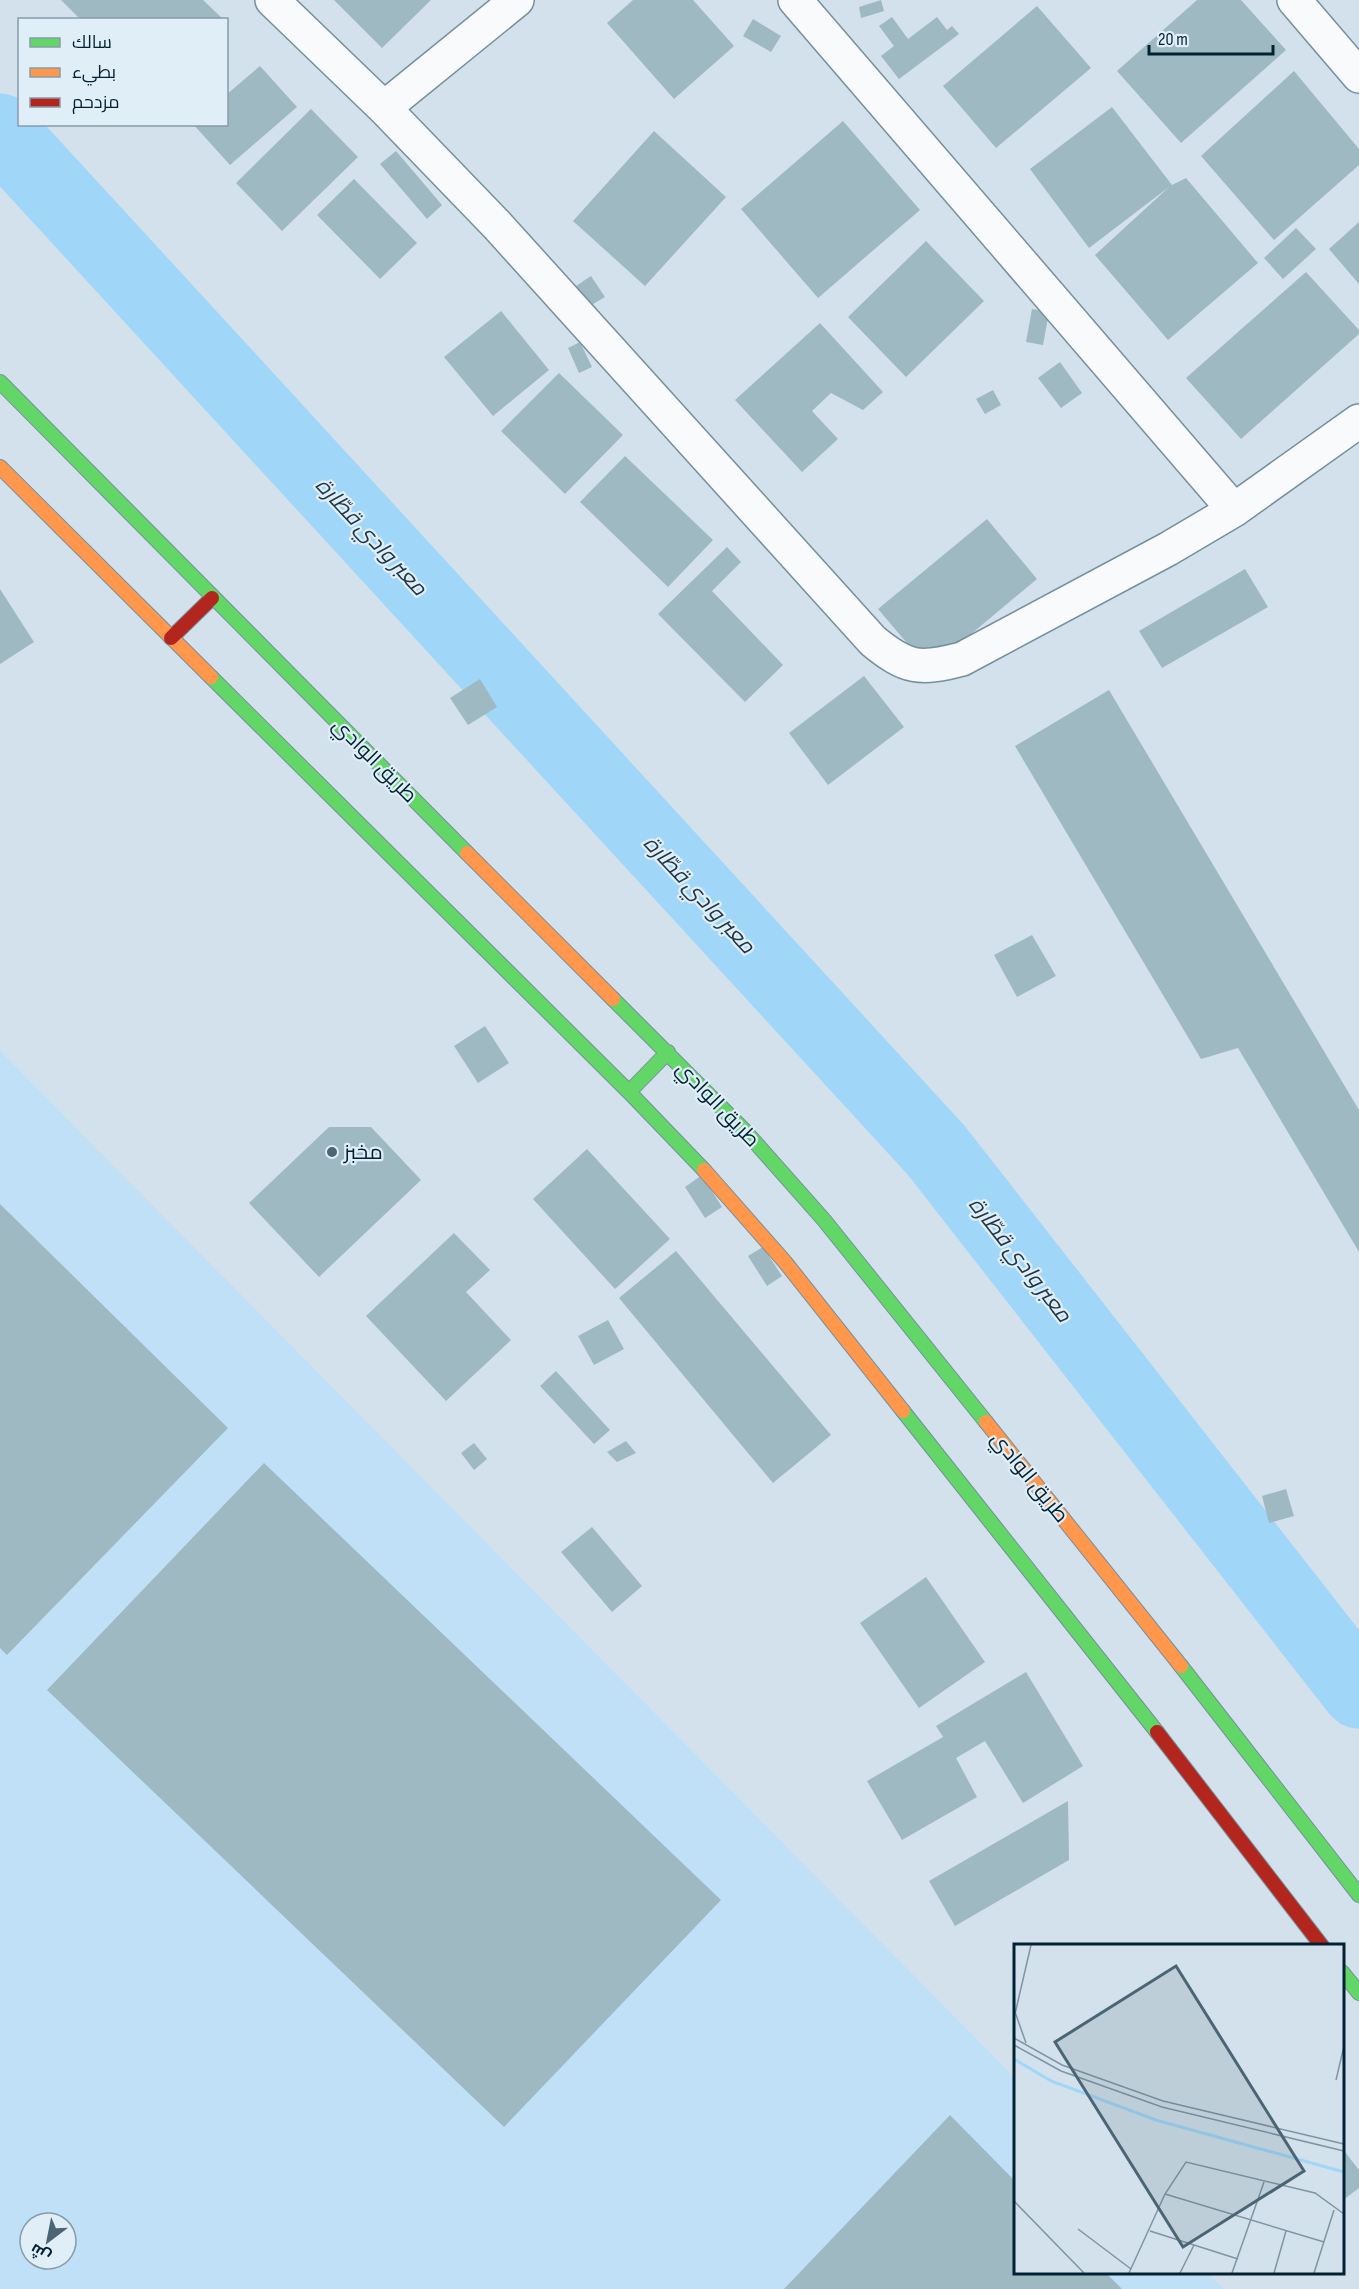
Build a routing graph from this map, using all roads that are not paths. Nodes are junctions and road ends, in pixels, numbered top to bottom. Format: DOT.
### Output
graph roads {
  1 [pos="272,0"];
  2 [pos="516,0"];
  3 [pos="795,0"];
  4 [pos="1294,0"];
  5 [pos="1359,76"];
  6 [pos="384,108"];
  7 [pos="0,382"];
  8 [pos="1359,421"];
  9 [pos="0,467"];
  10 [pos="1234,510"];
  11 [pos="212,598"];
  12 [pos="171,638"];
  13 [pos="668,1052"];
  14 [pos="629,1092"];
  15 [pos="1359,1895"];
  16 [pos="1320,1944"];
  17 [pos="1344,1974"];
  18 [pos="1359,1993"];
  1 -- 6 [label="street"];
  2 -- 6 [label="street"];
  3 -- 10 [label="street"];
  4 -- 5 [label="street"];
  6 -- 10 [label="street"];
  7 -- 11 [label="main road, طريق الوادي"];
  8 -- 10 [label="street"];
  9 -- 12 [label="main road"];
  11 -- 12 [label="main road"];
  11 -- 13 [label="main road, طريق الوادي"];
  12 -- 14 [label="main road"];
  13 -- 14 [label="main road"];
  13 -- 15 [label="main road, طريق الوادي"];
  14 -- 16 [label="main road"];
  17 -- 18 [label="main road"];
}
